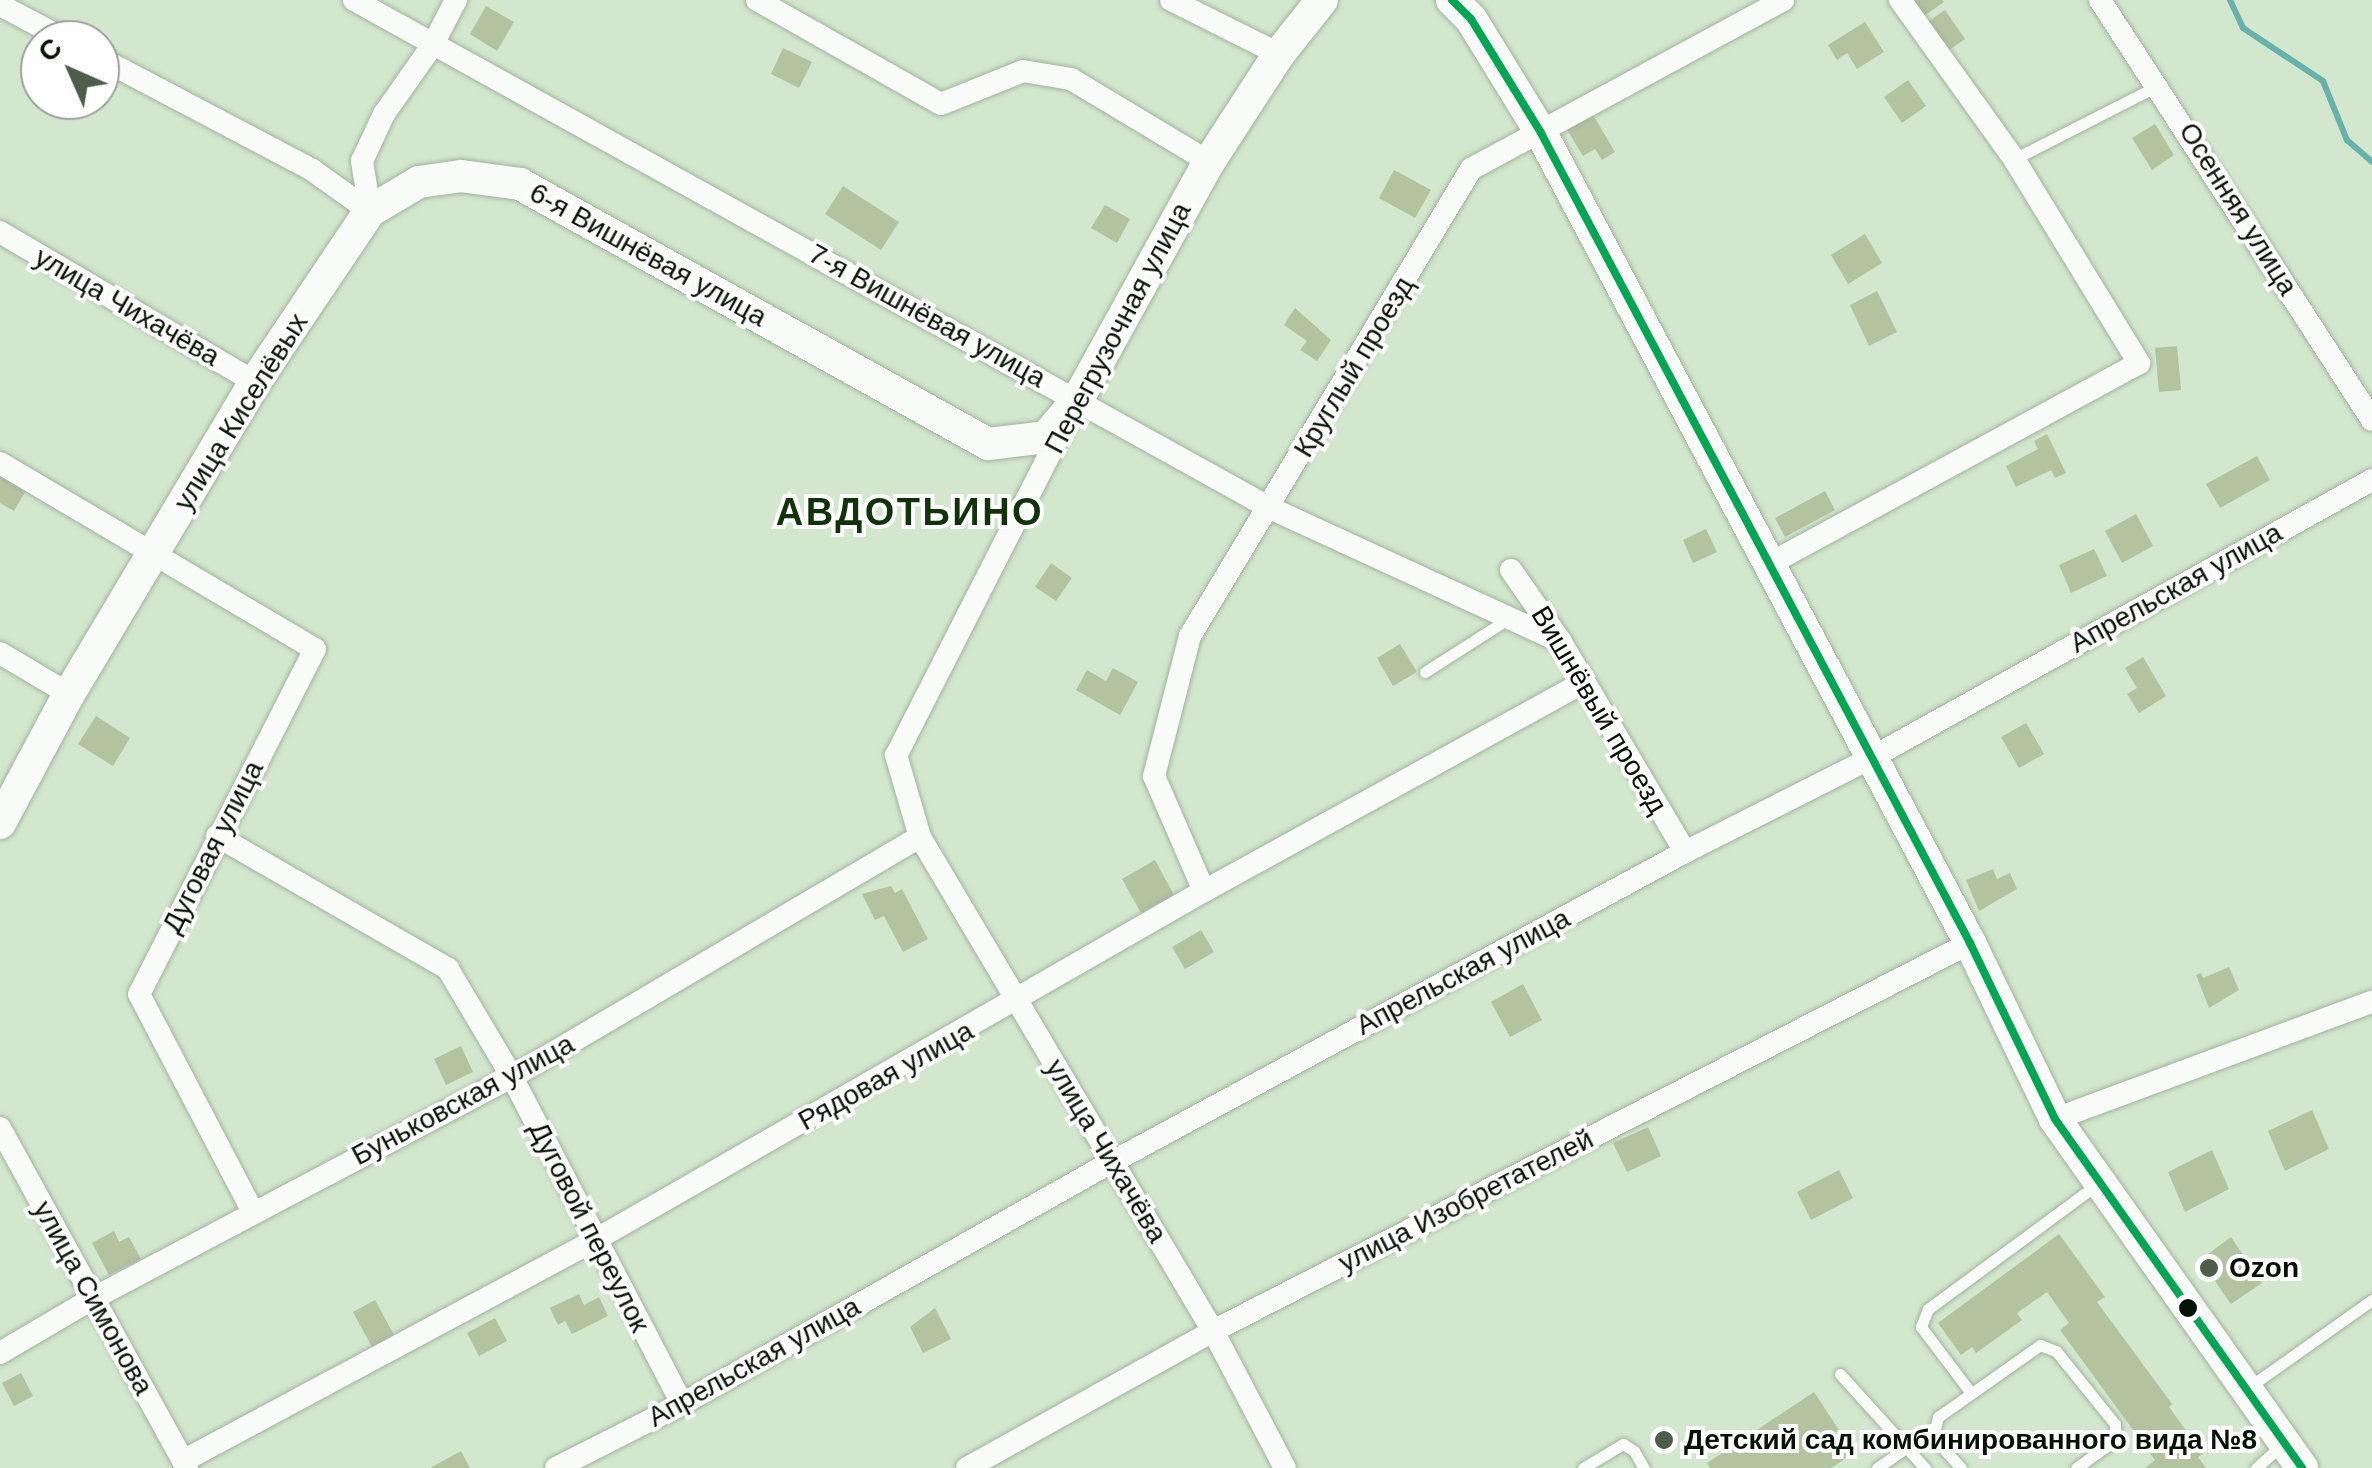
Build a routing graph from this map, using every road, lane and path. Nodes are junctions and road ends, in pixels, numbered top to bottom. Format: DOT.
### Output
graph roads {
  1 [pos="354,0"];
  2 [pos="456,0"];
  3 [pos="756,0"];
  4 [pos="1171,0"];
  5 [pos="1322,0"];
  6 [pos="1452,0"];
  7 [pos="1783,0"];
  8 [pos="1900,0"];
  9 [pos="2100,0"];
  10 [pos="0,5"];
  11 [pos="28,20"];
  12 [pos="432,46"];
  13 [pos="1279,54"];
  14 [pos="120,69"];
  15 [pos="2159,85"];
  16 [pos="1541,133"];
  17 [pos="2014,159"];
  18 [pos="1209,162"];
  19 [pos="370,211"];
  20 [pos="0,232"];
  21 [pos="254,382"];
  22 [pos="1078,398"];
  23 [pos="2372,420"];
  24 [pos="0,463"];
  25 [pos="2372,480"];
  26 [pos="1270,508"];
  27 [pos="155,554"];
  28 [pos="1772,563"];
  29 [pos="1511,570"];
  30 [pos="1509,618"];
  31 [pos="1561,642"];
  32 [pos="0,653"];
  33 [pos="1425,672"];
  34 [pos="1584,682"];
  35 [pos="70,694"];
  36 [pos="1870,758"];
  37 [pos="0,823"];
  38 [pos="217,836"];
  39 [pos="920,837"];
  40 [pos="1685,852"];
  41 [pos="1204,891"];
  42 [pos="1970,942"];
  43 [pos="2372,1002"];
  44 [pos="1015,1003"];
  45 [pos="512,1077"];
  46 [pos="2056,1119"];
  47 [pos="0,1128"];
  48 [pos="1114,1162"];
  49 [pos="2099,1182"];
  50 [pos="254,1212"];
  51 [pos="595,1240"];
  52 [pos="92,1298"];
  53 [pos="2372,1300"];
  54 [pos="1214,1331"];
  55 [pos="0,1353"];
  56 [pos="1840,1374"];
  57 [pos="2245,1390"];
  58 [pos="1971,1393"];
  59 [pos="682,1404"];
  60 [pos="1908,1446"];
  61 [pos="2293,1456"];
  62 [pos="185,1464"];
  63 [pos="556,1468"];
  64 [pos="967,1468"];
  65 [pos="1285,1468"];
  66 [pos="1583,1468"];
  67 [pos="1644,1468"];
  68 [pos="1877,1468"];
  69 [pos="1925,1468"];
  70 [pos="1961,1468"];
  71 [pos="2076,1468"];
  72 [pos="2256,1468"];
  1 -- 12 [label="street, 7-я Вишнёвая улица"];
  2 -- 12 [label="street"];
  3 -- 18 [label="street"];
  4 -- 13 [label="street"];
  5 -- 13 [label="street, Перегрузочная улица"];
  6 -- 16 [label="street"];
  7 -- 16 [label="street, Круглый проезд"];
  8 -- 17 [label="street"];
  9 -- 15 [label="street, Осенняя улица"];
  10 -- 11 [label="street"];
  12 -- 19 [label="street"];
  12 -- 22 [label="street, 7-я Вишнёвая улица"];
  13 -- 18 [label="street, Перегрузочная улица"];
  14 -- 19 [label="street"];
  15 -- 17 [label="lane"];
  15 -- 23 [label="street, Осенняя улица"];
  16 -- 26 [label="street, Круглый проезд"];
  16 -- 28 [label="street"];
  17 -- 28 [label="street"];
  18 -- 22 [label="street, Перегрузочная улица"];
  19 -- 21 [label="street, улица Киселёвых"];
  19 -- 22 [label="street, 6-я Вишнёвая улица"];
  20 -- 21 [label="street, улица Чихачёва"];
  21 -- 27 [label="street, улица Киселёвых"];
  22 -- 26 [label="street, 7-я Вишнёвая улица"];
  22 -- 39 [label="street, Перегрузочная улица"];
  24 -- 27 [label="street"];
  25 -- 36 [label="street, Апрельская улица"];
  26 -- 30 [label="street, 7-я Вишнёвая улица"];
  26 -- 41 [label="street, Круглый проезд"];
  27 -- 35 [label="street, улица Киселёвых"];
  27 -- 38 [label="street, Дуговая улица"];
  28 -- 36 [label="street"];
  29 -- 31 [label="street, Вишнёвый проезд"];
  30 -- 31 [label="street, 7-я Вишнёвая улица"];
  30 -- 33 [label="lane"];
  31 -- 34 [label="street, Вишнёвый проезд"];
  32 -- 35 [label="street"];
  34 -- 40 [label="street, Вишнёвый проезд"];
  34 -- 41 [label="street, Рядовая улица"];
  35 -- 37 [label="street, улица Киселёвых"];
  36 -- 40 [label="street, Апрельская улица"];
  36 -- 42 [label="street"];
  38 -- 45 [label="street, Дуговой переулок"];
  38 -- 50 [label="street, Дуговая улица"];
  39 -- 44 [label="street, улица Чихачёва"];
  39 -- 45 [label="street, Буньковская улица"];
  40 -- 48 [label="street, Апрельская улица"];
  41 -- 44 [label="street, Рядовая улица"];
  42 -- 46 [label="street"];
  42 -- 54 [label="street, улица Изобретателей"];
  43 -- 46 [label="street"];
  44 -- 48 [label="street, улица Чихачёва"];
  44 -- 51 [label="street, Рядовая улица"];
  45 -- 50 [label="street, Буньковская улица"];
  45 -- 51 [label="street, Дуговой переулок"];
  46 -- 49 [label="street"];
  47 -- 52 [label="street, улица Симонова"];
  48 -- 54 [label="street, улица Чихачёва"];
  48 -- 59 [label="street, Апрельская улица"];
  49 -- 57 [label="street"];
  49 -- 58 [label="lane"];
  50 -- 52 [label="street, Буньковская улица"];
  51 -- 59 [label="street, Дуговой переулок"];
  51 -- 62 [label="street, Рядовая улица"];
  52 -- 55 [label="street, Буньковская улица"];
  52 -- 62 [label="street, улица Симонова"];
  53 -- 57 [label="lane"];
  54 -- 64 [label="street, улица Изобретателей"];
  54 -- 65 [label="street, улица Чихачёва"];
  56 -- 60 [label="lane"];
  57 -- 61 [label="street"];
  58 -- 70 [label="lane"];
  58 -- 71 [label="lane"];
  59 -- 63 [label="street, Апрельская улица"];
  60 -- 68 [label="lane"];
  60 -- 69 [label="lane"];
  61 -- 72 [label="lane"];
  66 -- 67 [label="lane"];
}
